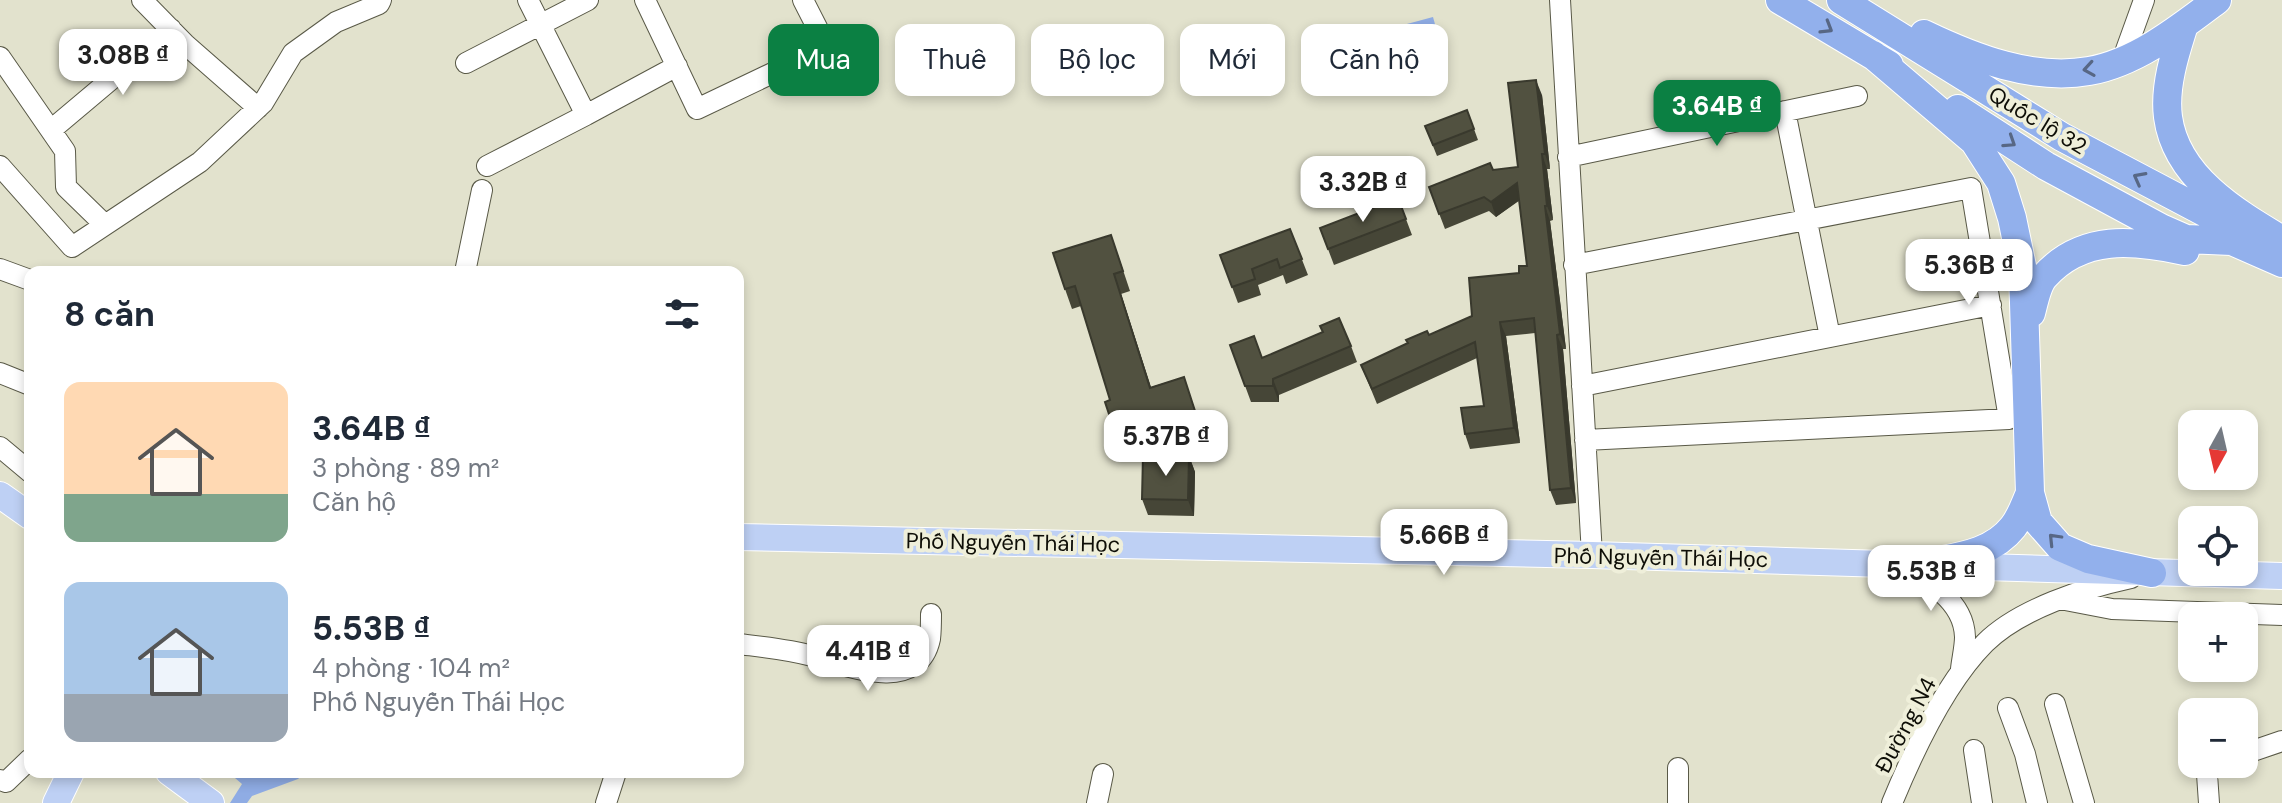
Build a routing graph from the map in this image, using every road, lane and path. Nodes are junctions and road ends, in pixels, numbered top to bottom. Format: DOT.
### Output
graph roads {
  1 [pos="142,0"];
  2 [pos="381,0"];
  3 [pos="528,0"];
  4 [pos="588,0"];
  5 [pos="645,0"];
  6 [pos="803,0"];
  7 [pos="1560,0"];
  8 [pos="1780,0"];
  9 [pos="1841,0"];
  10 [pos="1853,0"];
  11 [pos="2144,0"];
  12 [pos="2217,0"];
  13 [pos="541,24"];
  14 [pos="2184,25"];
  15 [pos="171,29"];
  16 [pos="1873,55"];
  17 [pos="0,57"];
  18 [pos="2122,61"];
  19 [pos="466,63"];
  20 [pos="677,66"];
  21 [pos="1857,96"];
  22 [pos="258,108"];
  23 [pos="1785,111"];
  24 [pos="586,115"];
  25 [pos="51,130"];
  26 [pos="1568,157"];
  27 [pos="0,166"];
  28 [pos="487,166"];
  29 [pos="482,190"];
  30 [pos="1807,220"];
  31 [pos="105,225"];
  32 [pos="2282,240"];
  33 [pos="2232,241"];
  34 [pos="2282,263"];
  35 [pos="1574,265"];
  36 [pos="466,266"];
  37 [pos="0,269"];
  38 [pos="2282,275"];
  39 [pos="24,278"];
  40 [pos="1991,305"];
  41 [pos="2024,332"];
  42 [pos="1830,337"];
  43 [pos="0,373"];
  44 [pos="24,383"];
  45 [pos="1582,386"];
  46 [pos="1585,440"];
  47 [pos="0,447"];
  48 [pos="24,467"];
  49 [pos="2030,493"];
  50 [pos="0,495"];
  51 [pos="24,512"];
  52 [pos="744,537"];
  53 [pos="1592,555"];
  54 [pos="1894,563"];
  55 [pos="1923,564"];
  56 [pos="2152,573"];
  57 [pos="2282,576"];
  58 [pos="2060,599"];
  59 [pos="931,614"];
  60 [pos="2282,615"];
  61 [pos="744,645"];
  62 [pos="1961,669"];
  63 [pos="2055,704"];
  64 [pos="2008,708"];
  65 [pos="2282,741"];
  66 [pos="2258,749"];
  67 [pos="1974,750"];
  68 [pos="24,765"];
  69 [pos="1678,768"];
  70 [pos="1103,774"];
  71 [pos="68,778"];
  72 [pos="178,778"];
  73 [pos="614,778"];
  74 [pos="2207,778"];
  75 [pos="0,780"];
  76 [pos="56,803"];
  77 [pos="211,803"];
  78 [pos="606,803"];
  79 [pos="1097,803"];
  80 [pos="1678,803"];
  81 [pos="1892,803"];
  82 [pos="1982,803"];
  83 [pos="2037,803"];
  84 [pos="2084,803"];
  85 [pos="2209,803"];
  1 -- 15 [label="street"];
  2 -- 22 [label="street"];
  3 -- 13 [label="street"];
  4 -- 13 [label="street"];
  5 -- 20 [label="street"];
  6 -- 20 [label="street"];
  7 -- 26 [label="street"];
  8 -- 16 [label="highway, one-way"];
  33 -- 9 [label="highway, Quốc lộ 32, one-way"];
  18 -- 10 [label="highway, one-way"];
  11 -- 18 [label="street"];
  12 -- 14 [label="highway"];
  13 -- 19 [label="street"];
  13 -- 24 [label="street"];
  14 -- 18 [label="highway"];
  14 -- 32 [label="highway"];
  15 -- 22 [label="street"];
  15 -- 25 [label="street"];
  16 -- 33 [label="highway, Quốc lộ 32, one-way"];
  16 -- 41 [label="highway"];
  17 -- 25 [label="street"];
  20 -- 24 [label="street"];
  21 -- 23 [label="street"];
  22 -- 31 [label="street"];
  23 -- 26 [label="street"];
  23 -- 30 [label="street"];
  24 -- 28 [label="street"];
  25 -- 31 [label="street"];
  26 -- 35 [label="street"];
  27 -- 31 [label="street"];
  29 -- 36 [label="street"];
  30 -- 35 [label="street"];
  30 -- 40 [label="street"];
  30 -- 42 [label="street"];
  33 -- 34 [label="highway, Quốc lộ 32"];
  35 -- 45 [label="street"];
  37 -- 39 [label="street"];
  38 -- 41 [label="highway"];
  40 -- 42 [label="street"];
  40 -- 46 [label="street"];
  41 -- 49 [label="highway"];
  42 -- 45 [label="street"];
  43 -- 44 [label="street"];
  45 -- 46 [label="street"];
  46 -- 53 [label="street"];
  47 -- 48 [label="street"];
  49 -- 55 [label="highway"];
  56 -- 49 [label="highway, one-way"];
  50 -- 51 [label="main road"];
  52 -- 53 [label="main road, Phố Nguyễn Thái Học"];
  53 -- 54 [label="main road, Phố Nguyễn Thái Học"];
  54 -- 55 [label="main road, Phố Nguyễn Thái Học"];
  54 -- 62 [label="street"];
  55 -- 56 [label="main road, Phố Nguyễn Thái Học"];
  56 -- 57 [label="main road, Phố Nguyễn Thái Học"];
  56 -- 58 [label="street"];
  58 -- 60 [label="street"];
  58 -- 62 [label="street"];
  59 -- 61 [label="street"];
  62 -- 81 [label="street, Đường N4"];
  63 -- 84 [label="street"];
  64 -- 83 [label="street"];
  65 -- 66 [label="street"];
  67 -- 82 [label="street"];
  68 -- 75 [label="street"];
  69 -- 80 [label="street"];
  70 -- 79 [label="street"];
  71 -- 76 [label="main road"];
  72 -- 77 [label="main road"];
  73 -- 78 [label="street"];
  74 -- 85 [label="street"];
}
